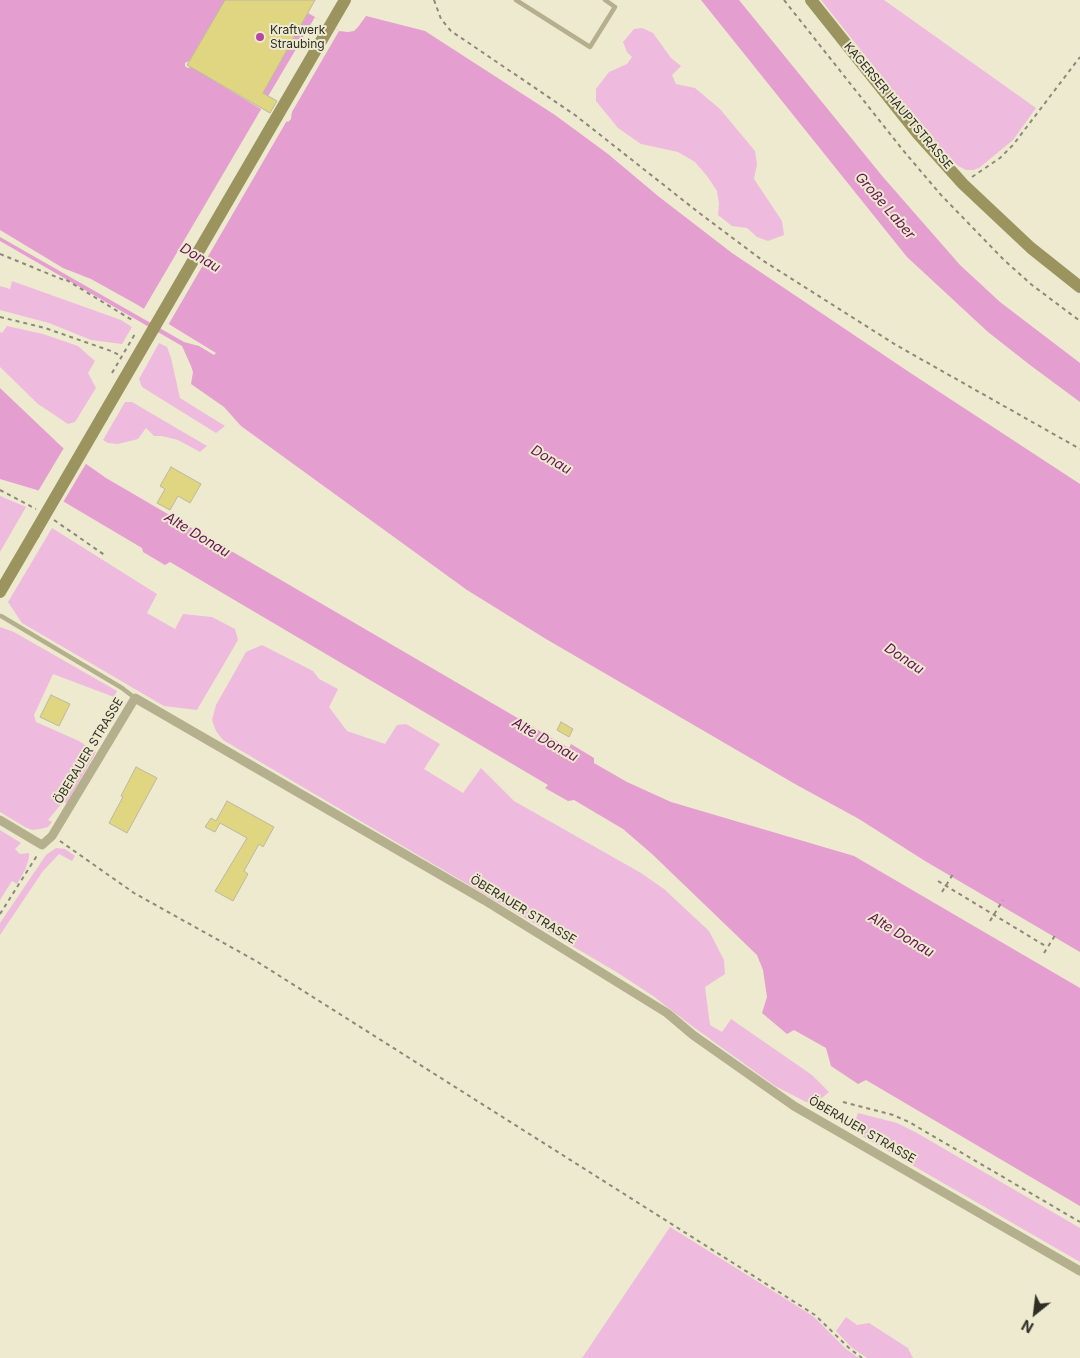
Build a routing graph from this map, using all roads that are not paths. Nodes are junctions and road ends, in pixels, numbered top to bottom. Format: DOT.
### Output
graph roads {
  1 [pos="345,0"];
  2 [pos="516,0"];
  3 [pos="605,0"];
  4 [pos="811,0"];
  5 [pos="1080,287"];
  6 [pos="0,592"];
  7 [pos="0,616"];
  8 [pos="135,698"];
  9 [pos="0,820"];
  10 [pos="1080,1271"];
  1 -- 6 [label="main road, bridge"];
  2 -- 3 [label="lane"];
  4 -- 5 [label="main road, KAGERSER HAUPTSTRASSE"];
  7 -- 8 [label="lane"];
  8 -- 9 [label="street, ÖBERAUER STRASSE"];
  8 -- 10 [label="street, ÖBERAUER STRASSE"];
}
